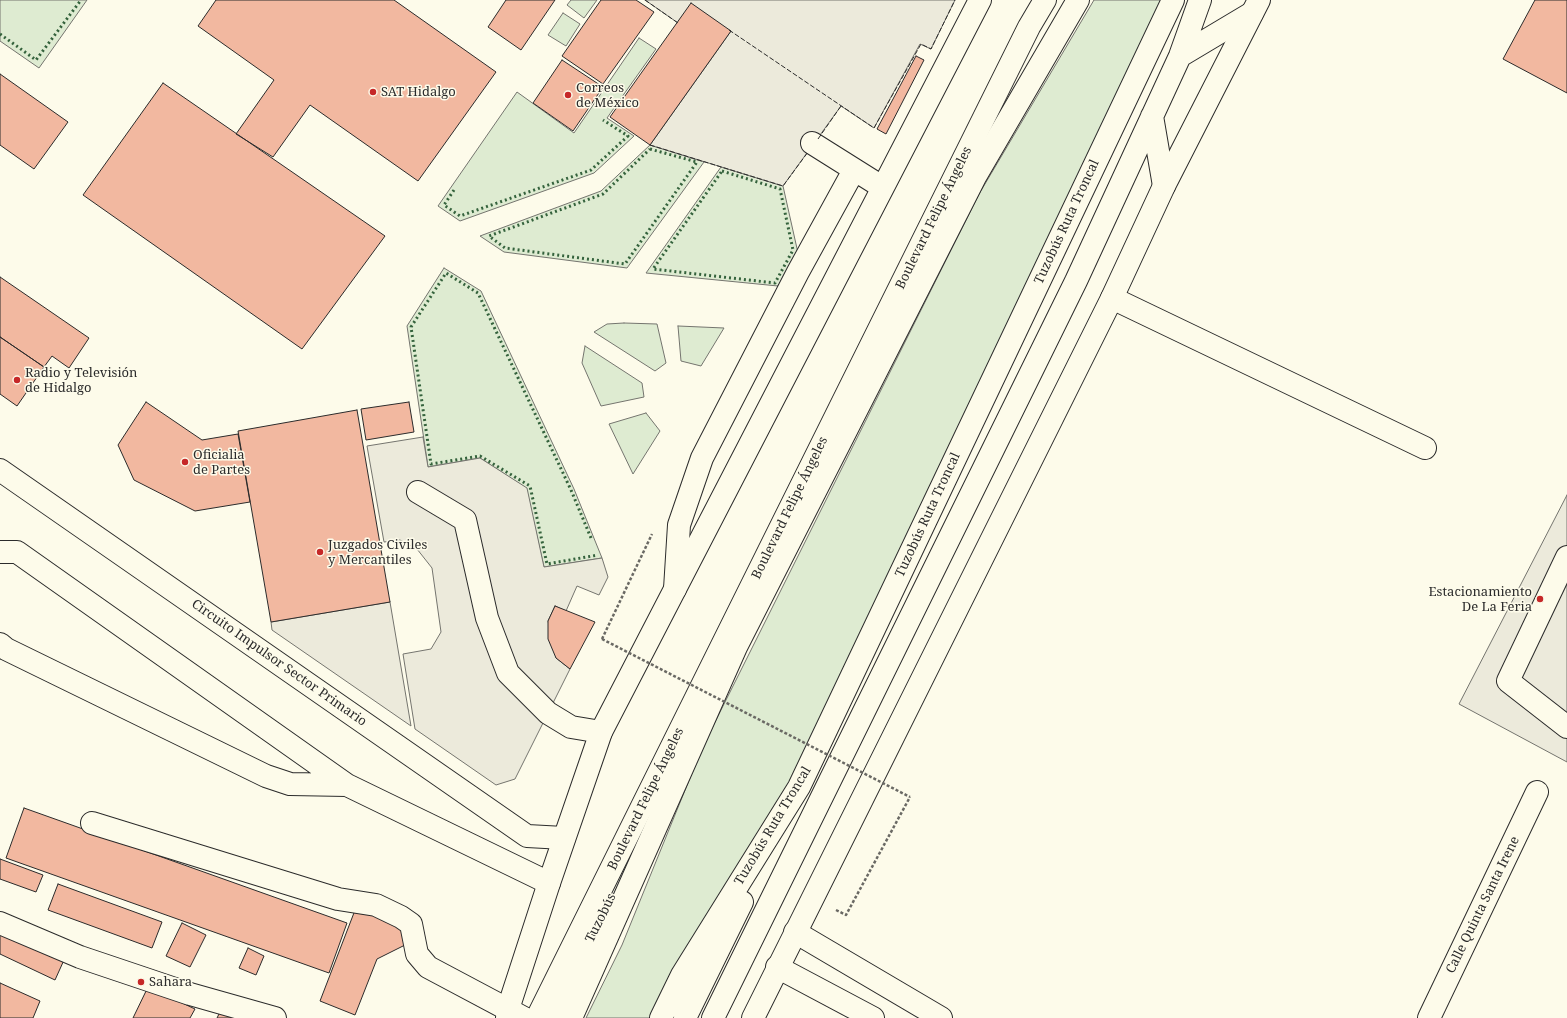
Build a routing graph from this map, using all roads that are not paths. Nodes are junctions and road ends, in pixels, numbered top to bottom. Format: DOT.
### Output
graph roads {
  1 [pos="980,0"];
  2 [pos="1041,0"];
  3 [pos="1045,0"];
  4 [pos="1078,0"];
  5 [pos="1173,0"];
  6 [pos="1200,0"];
  7 [pos="1256,6"];
  8 [pos="1029,26"];
  9 [pos="1180,56"];
  10 [pos="1152,116"];
  11 [pos="812,143"];
  12 [pos="854,170"];
  13 [pos="1164,186"];
  14 [pos="882,188"];
  15 [pos="1112,298"];
  16 [pos="1425,448"];
  17 [pos="0,470"];
  18 [pos="418,492"];
  19 [pos="0,552"];
  20 [pos="1567,557"];
  21 [pos="675,589"];
  22 [pos="0,644"];
  23 [pos="736,647"];
  24 [pos="1565,720"];
  25 [pos="601,732"];
  26 [pos="347,785"];
  27 [pos="799,787"];
  28 [pos="1537,792"];
  29 [pos="92,823"];
  30 [pos="564,838"];
  31 [pos="549,883"];
  32 [pos="0,923"];
  33 [pos="795,932"];
  34 [pos="777,967"];
  35 [pos="513,1015"];
  36 [pos="275,1018"];
  37 [pos="537,1018"];
  38 [pos="552,1018"];
  39 [pos="571,1018"];
  40 [pos="661,1018"];
  41 [pos="685,1018"];
  42 [pos="713,1018"];
  43 [pos="753,1018"];
  44 [pos="873,1018"];
  45 [pos="941,1018"];
  46 [pos="1429,1018"];
  1 -- 14 [label="main road"];
  2 -- 8 [label="main road"];
  3 -- 8 [label="main road, Boulevard Felipe Ángeles"];
  4 -- 23 [label="main road"];
  5 -- 27 [label="main road, Tuzobús Ruta Troncal"];
  6 -- 9 [label="main road"];
  7 -- 9 [label="main road"];
  7 -- 13 [label="main road"];
  8 -- 37 [label="main road, Boulevard Felipe Ángeles"];
  9 -- 10 [label="main road"];
  10 -- 13 [label="main road"];
  10 -- 42 [label="main road"];
  11 -- 12 [label="main road"];
  12 -- 14 [label="main road"];
  12 -- 21 [label="main road"];
  13 -- 15 [label="main road"];
  14 -- 21 [label="main road"];
  15 -- 16 [label="main road"];
  15 -- 33 [label="main road"];
  17 -- 30 [label="main road, Circuito Impulsor Sector Primario"];
  18 -- 25 [label="main road"];
  19 -- 26 [label="main road"];
  20 -- 24 [label="main road"];
  21 -- 25 [label="main road"];
  22 -- 26 [label="main road"];
  23 -- 38 [label="main road, Tuzobús"];
  23 -- 39 [label="main road"];
  25 -- 30 [label="main road"];
  26 -- 31 [label="main road"];
  27 -- 40 [label="main road, Tuzobús Ruta Troncal"];
  27 -- 41 [label="main road"];
  28 -- 46 [label="main road, Calle Quinta Santa Irene"];
  29 -- 35 [label="main road"];
  30 -- 31 [label="main road"];
  31 -- 35 [label="main road"];
  32 -- 36 [label="main road"];
  33 -- 34 [label="main road"];
  33 -- 45 [label="main road"];
  34 -- 43 [label="main road"];
  34 -- 44 [label="main road"];
}
